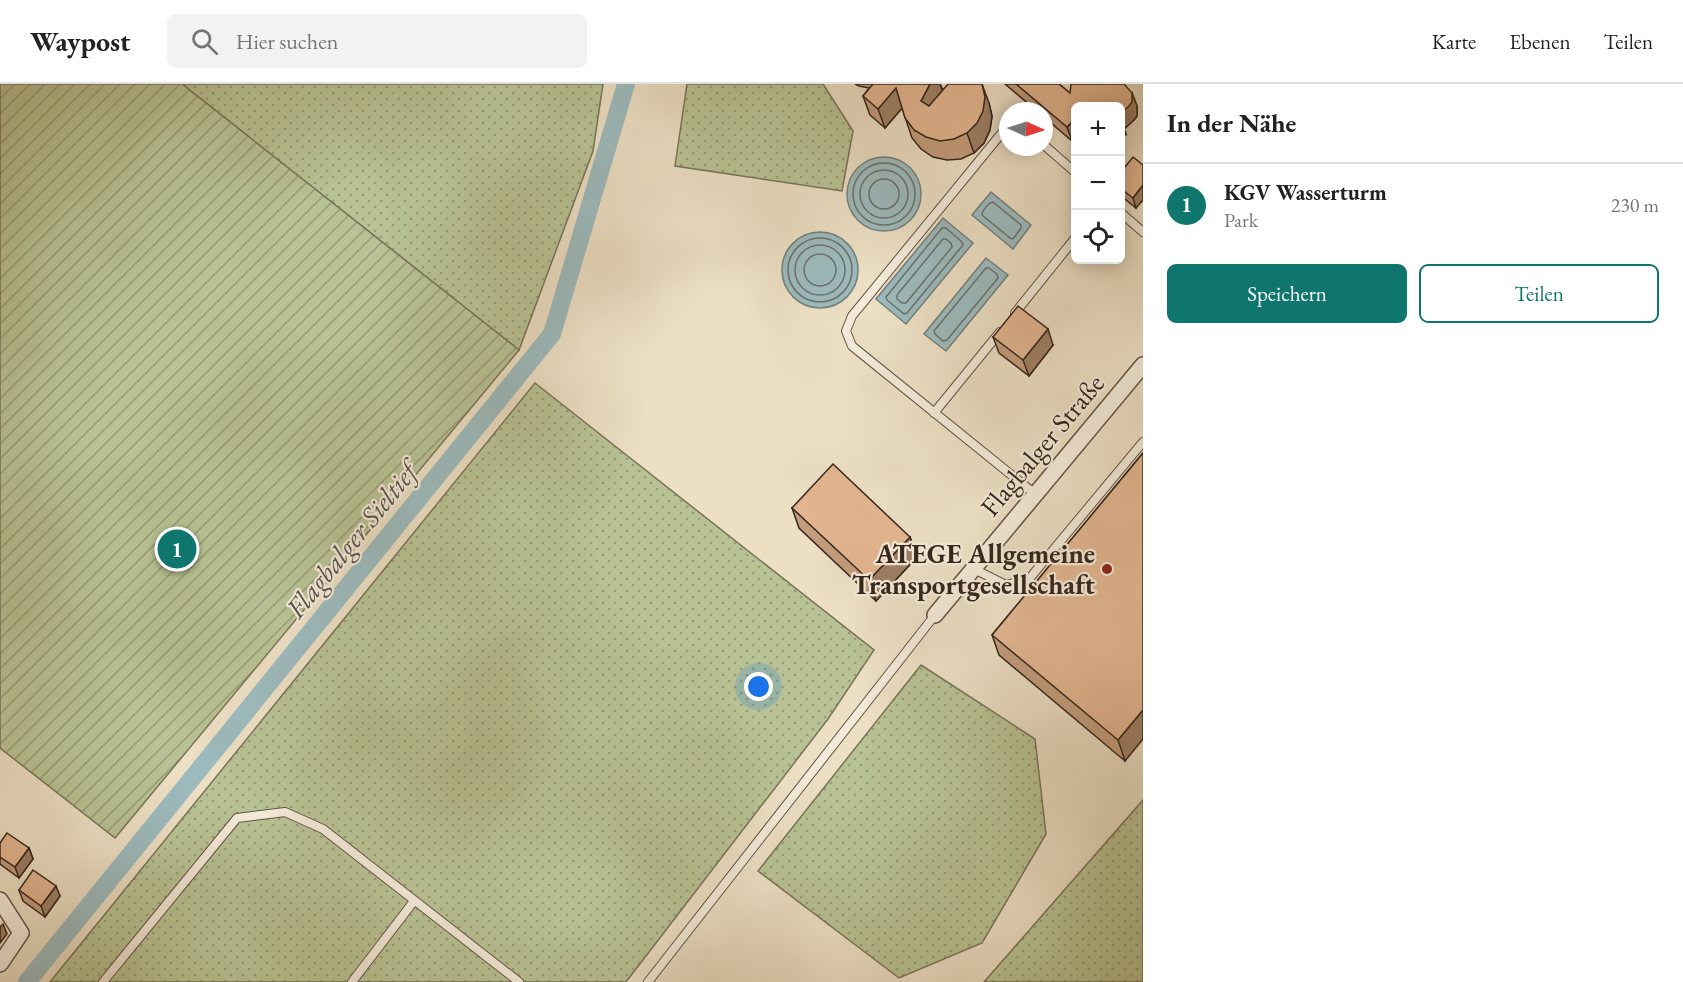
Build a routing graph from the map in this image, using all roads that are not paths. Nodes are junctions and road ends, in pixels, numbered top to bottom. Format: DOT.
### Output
graph roads {
  1 [pos="999,136"];
  2 [pos="1053,153"];
  3 [pos="1071,169"];
  4 [pos="1125,216"];
  5 [pos="1143,232"];
  6 [pos="1071,243"];
  7 [pos="1143,365"];
  8 [pos="934,413"];
  9 [pos="1143,442"];
  10 [pos="1035,494"];
  11 [pos="972,568"];
  12 [pos="935,615"];
  13 [pos="0,900"];
  14 [pos="414,901"];
  15 [pos="0,964"];
  16 [pos="103,982"];
  17 [pos="352,982"];
  18 [pos="519,982"];
  19 [pos="648,982"];
  1 -- 8 [label="lane"];
  2 -- 3 [label="lane"];
  4 -- 5 [label="lane"];
  6 -- 8 [label="lane"];
  7 -- 10 [label="street, Flagbalger Straße"];
  8 -- 10 [label="lane"];
  9 -- 11 [label="lane"];
  10 -- 11 [label="street, Flagbalger Straße"];
  11 -- 12 [label="street, Flagbalger Straße"];
  12 -- 19 [label="lane"];
  13 -- 15 [label="street"];
  14 -- 16 [label="lane"];
  14 -- 17 [label="lane"];
  14 -- 18 [label="lane"];
}
